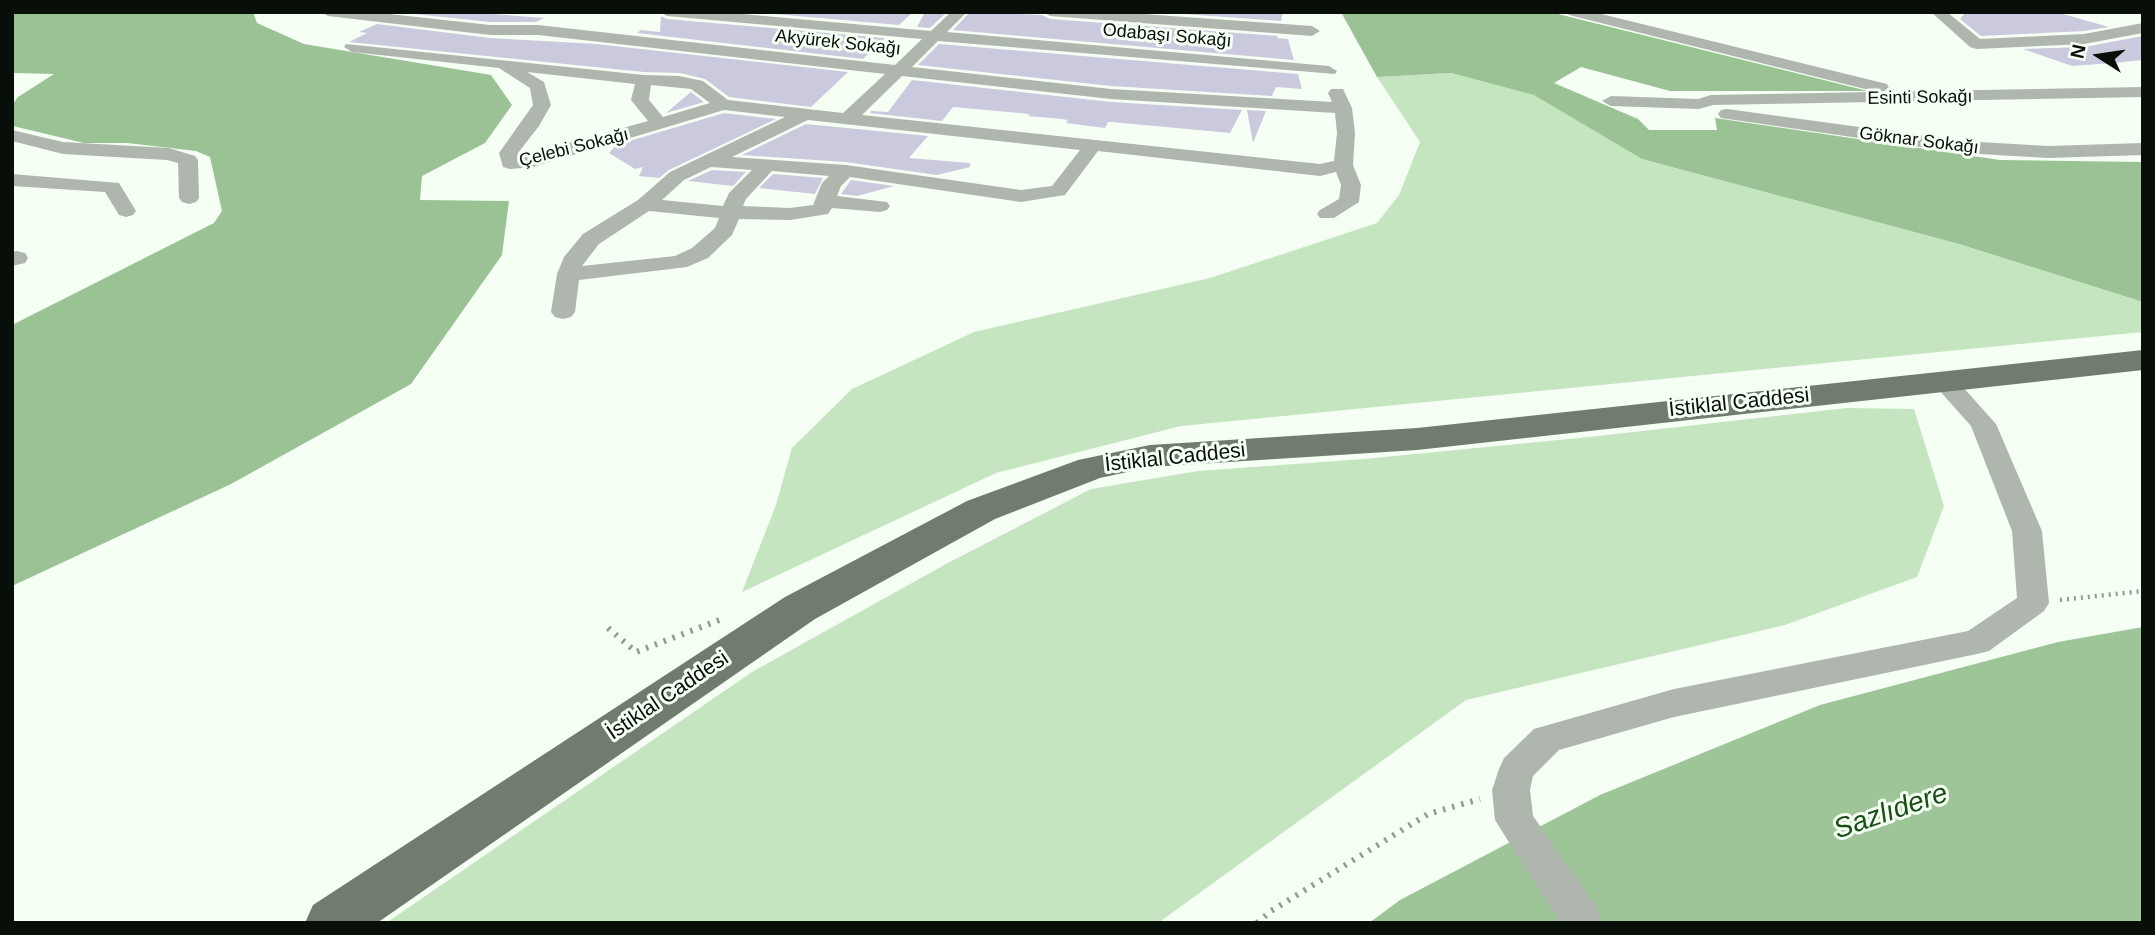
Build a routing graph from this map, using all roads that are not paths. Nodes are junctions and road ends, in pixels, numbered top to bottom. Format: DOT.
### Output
graph roads {
  1 [pos="328,12"];
  2 [pos="667,12"];
  3 [pos="960,12"];
  4 [pos="1050,12"];
  5 [pos="1306,12"];
  6 [pos="1574,12"];
  7 [pos="1938,12"];
  8 [pos="372,15"];
  9 [pos="561,18"];
  10 [pos="2143,28"];
  11 [pos="538,30"];
  12 [pos="1312,31"];
  13 [pos="935,34"];
  14 [pos="352,47"];
  15 [pos="503,64"];
  16 [pos="899,69"];
  17 [pos="1329,71"];
  18 [pos="643,80"];
  19 [pos="2143,92"];
  20 [pos="1925,98"];
  21 [pos="1611,101"];
  22 [pos="1699,104"];
  23 [pos="723,105"];
  24 [pos="1343,108"];
  25 [pos="807,113"];
  26 [pos="849,117"];
  27 [pos="660,125"];
  28 [pos="12,135"];
  29 [pos="1093,146"];
  30 [pos="2143,149"];
  31 [pos="711,161"];
  32 [pos="768,164"];
  33 [pos="1343,165"];
  34 [pos="846,171"];
  35 [pos="12,180"];
  36 [pos="189,198"];
  37 [pos="825,201"];
  38 [pos="645,204"];
  39 [pos="880,206"];
  40 [pos="126,211"];
  41 [pos="732,211"];
  42 [pos="1327,214"];
  43 [pos="568,274"];
  44 [pos="562,312"];
  45 [pos="2143,360"];
  46 [pos="1943,380"];
  47 [pos="332,923"];
  48 [pos="1583,923"];
  1 -- 8 [label="street, Akyürek Sokağı"];
  2 -- 13 [label="street, Odabaşı Sokağı"];
  3 -- 13 [label="street"];
  4 -- 12 [label="street"];
  5 -- 12 [label="street"];
  6 -- 20 [label="street"];
  7 -- 10 [label="street"];
  8 -- 11 [label="street, Akyürek Sokağı"];
  9 -- 11 [label="street"];
  11 -- 16 [label="street, Akyürek Sokağı"];
  12 -- 17 [label="street"];
  13 -- 16 [label="street"];
  13 -- 17 [label="street, Odabaşı Sokağı"];
  14 -- 15 [label="street, Çelebi Sokağı"];
  15 -- 18 [label="street, Çelebi Sokağı"];
  15 -- 27 [label="street, Çelebi Sokağı"];
  16 -- 24 [label="street, Akyürek Sokağı"];
  16 -- 26 [label="street"];
  17 -- 24 [label="street"];
  18 -- 23 [label="street, Çelebi Sokağı"];
  18 -- 27 [label="street"];
  19 -- 20 [label="street, Esinti Sokağı"];
  20 -- 22 [label="street, Esinti Sokağı"];
  21 -- 22 [label="street"];
  22 -- 30 [label="street, Göknar Sokağı"];
  23 -- 25 [label="street, Çelebi Sokağı"];
  23 -- 27 [label="street, Çelebi Sokağı"];
  24 -- 33 [label="street"];
  25 -- 26 [label="street, Çelebi Sokağı"];
  25 -- 31 [label="street"];
  26 -- 29 [label="street, Çelebi Sokağı"];
  28 -- 36 [label="street"];
  29 -- 33 [label="street, Çelebi Sokağı"];
  29 -- 34 [label="street"];
  31 -- 32 [label="street"];
  31 -- 38 [label="street"];
  32 -- 34 [label="street"];
  32 -- 41 [label="street"];
  33 -- 42 [label="street"];
  34 -- 37 [label="street"];
  35 -- 40 [label="street"];
  37 -- 39 [label="street"];
  37 -- 41 [label="street"];
  38 -- 41 [label="street"];
  38 -- 43 [label="street"];
  41 -- 43 [label="street"];
  43 -- 44 [label="street"];
  45 -- 46 [label="main road, İstiklal Caddesi"];
  46 -- 47 [label="main road, İstiklal Caddesi"];
  46 -- 48 [label="street"];
}
